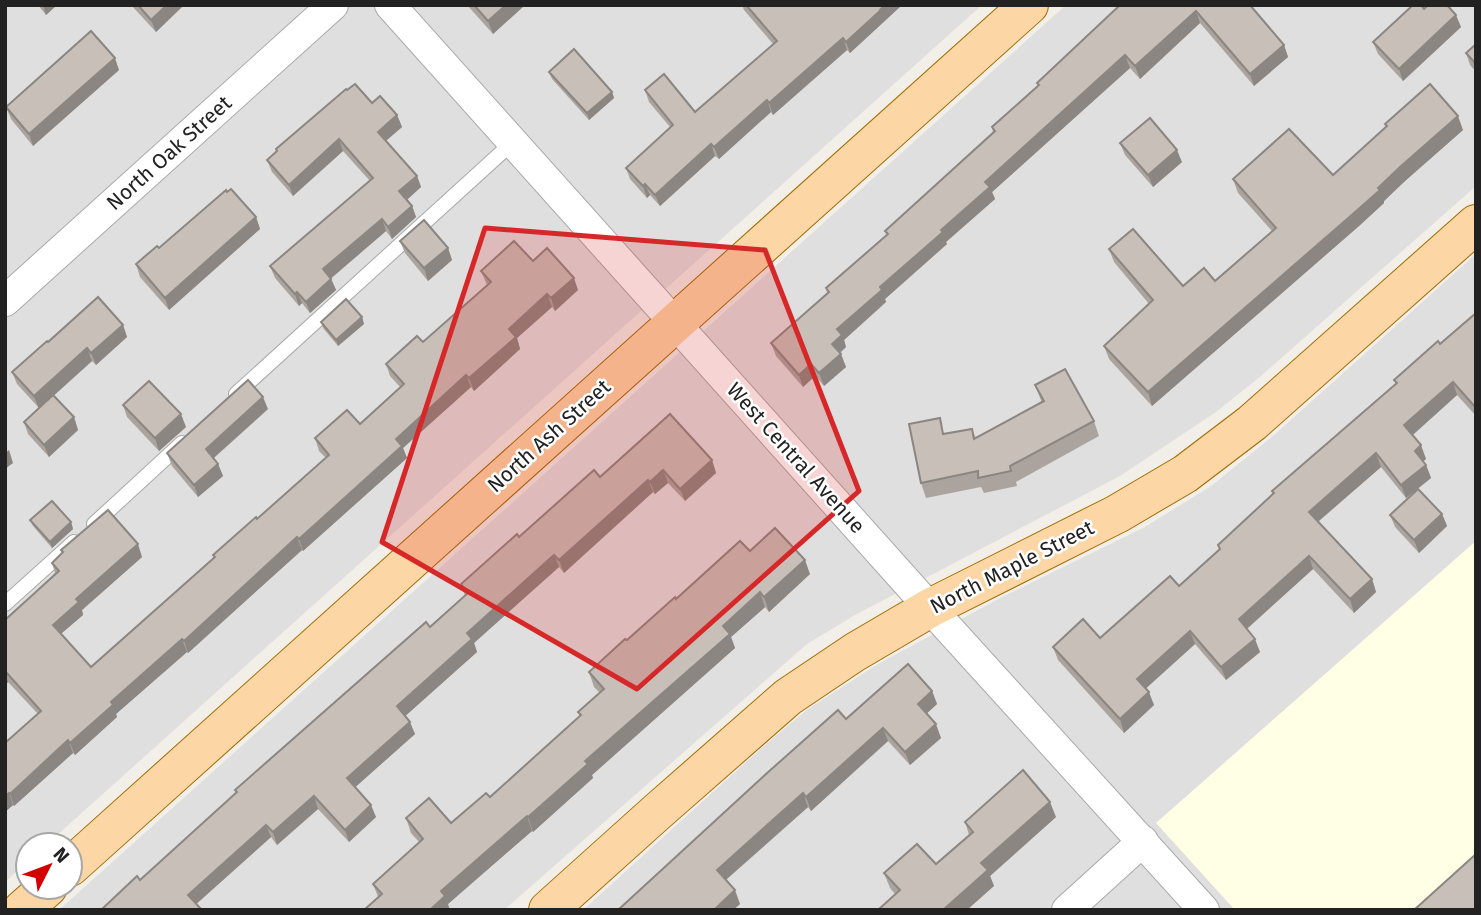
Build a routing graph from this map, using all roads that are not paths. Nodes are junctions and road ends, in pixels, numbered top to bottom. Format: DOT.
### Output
graph roads {
  1 [pos="333,5"];
  2 [pos="390,5"];
  3 [pos="1029,5"];
  4 [pos="512,143"];
  5 [pos="1476,224"];
  6 [pos="5,301"];
  7 [pos="676,323"];
  8 [pos="222,407"];
  9 [pos="191,435"];
  10 [pos="5,604"];
  11 [pos="930,608"];
  12 [pos="1143,841"];
  13 [pos="84,854"];
  14 [pos="548,910"];
  15 [pos="1067,910"];
  16 [pos="1204,910"];
  1 -- 6 [label="street, North Oak Street"];
  2 -- 4 [label="street, West Central Avenue"];
  3 -- 7 [label="main road, North Ash Street"];
  4 -- 7 [label="street, West Central Avenue"];
  4 -- 8 [label="lane"];
  5 -- 11 [label="main road, North Maple Street"];
  7 -- 11 [label="street, West Central Avenue"];
  7 -- 13 [label="main road, North Ash Street"];
  9 -- 10 [label="lane"];
  11 -- 12 [label="street, West Central Avenue"];
  11 -- 14 [label="main road, North Maple Street"];
  12 -- 15 [label="street"];
  12 -- 16 [label="street, West Central Avenue"];
}
